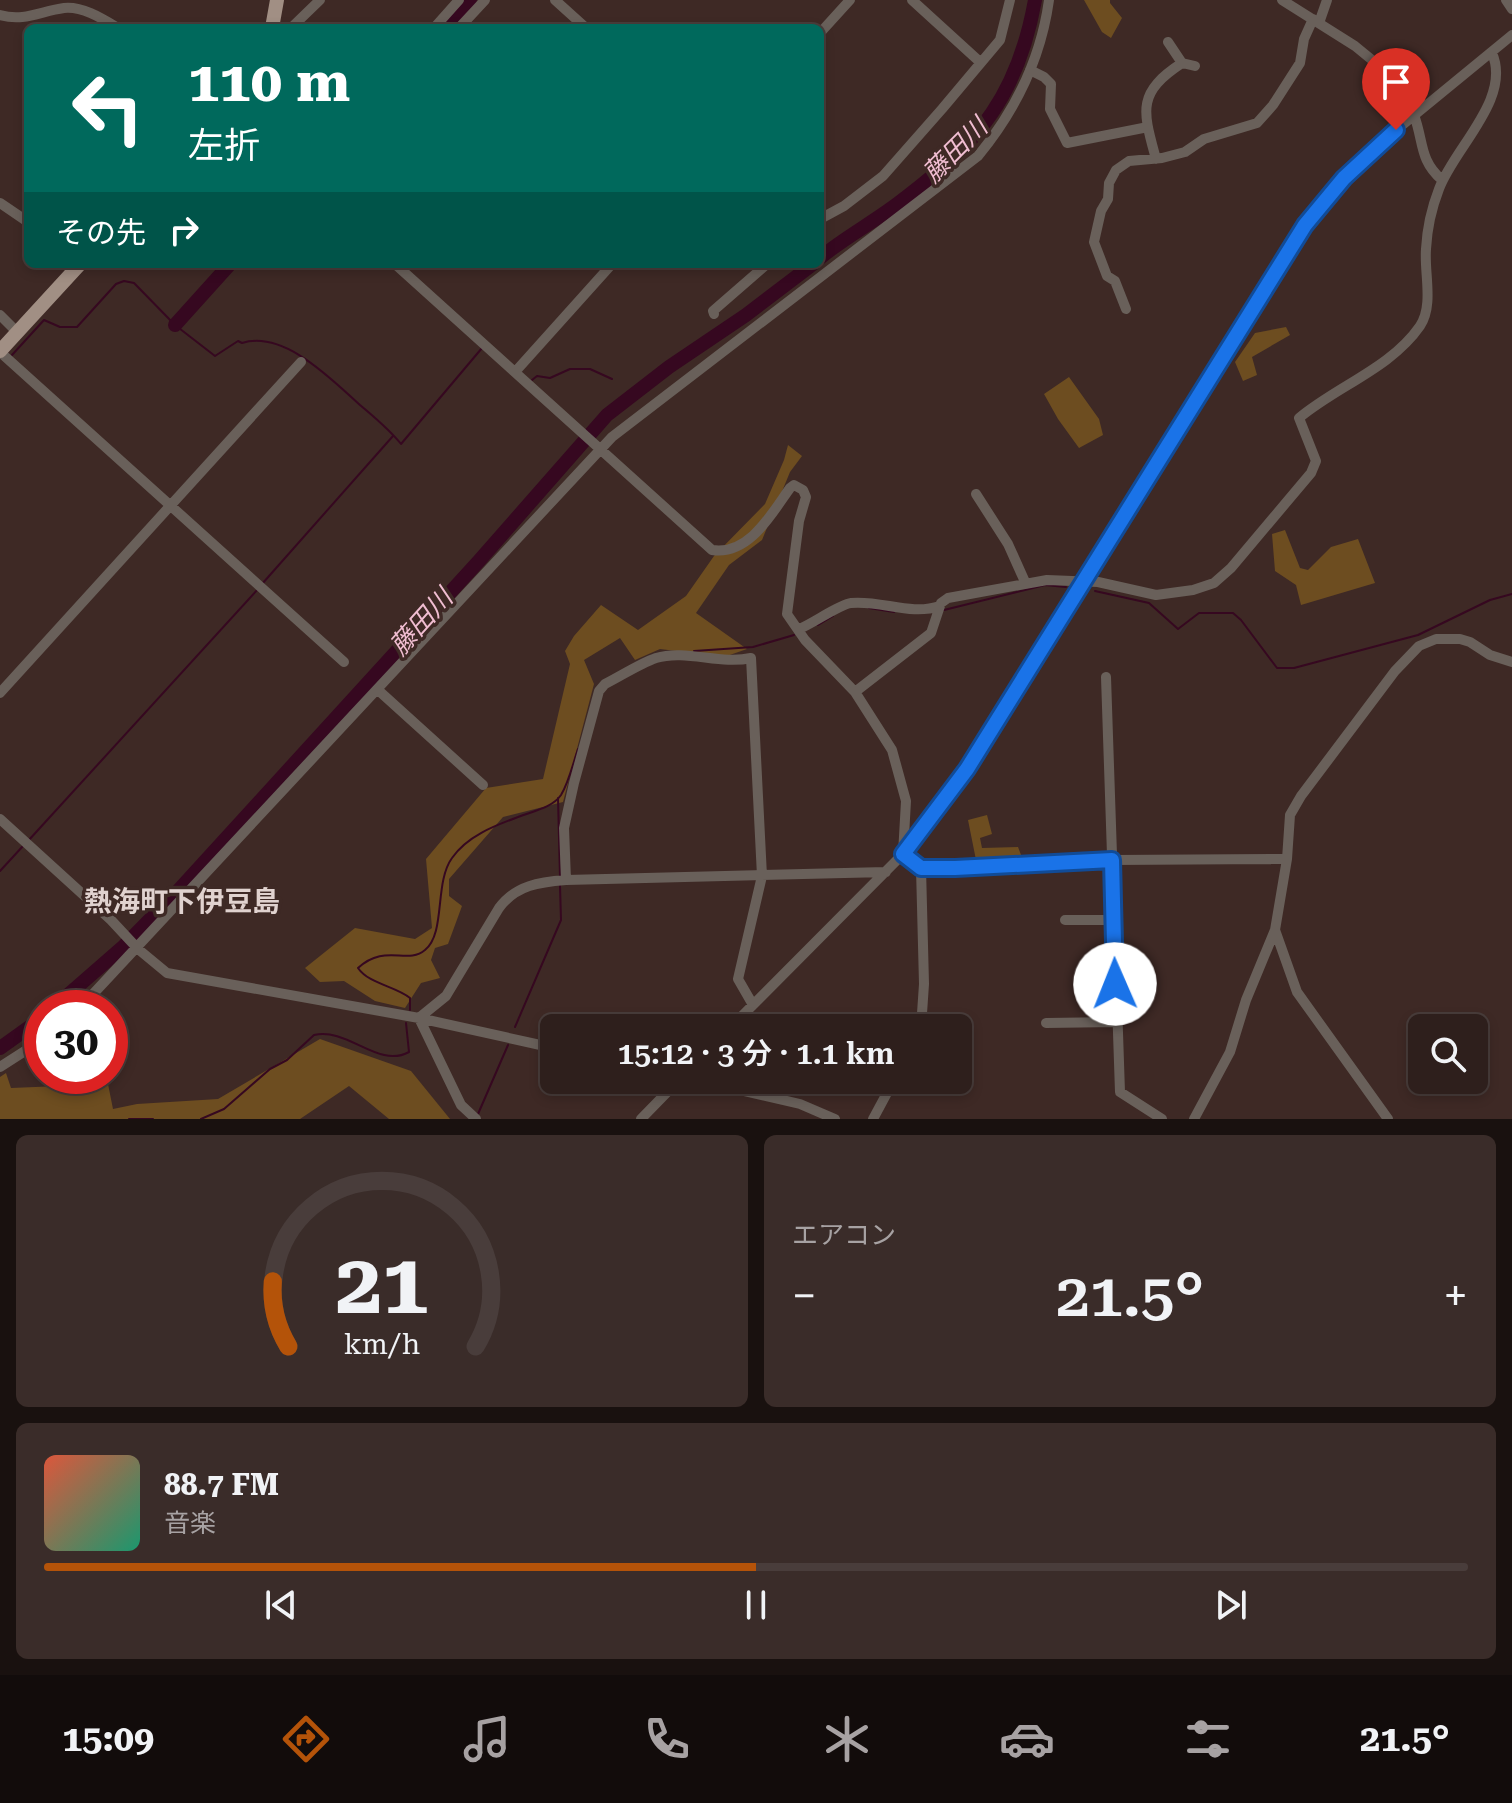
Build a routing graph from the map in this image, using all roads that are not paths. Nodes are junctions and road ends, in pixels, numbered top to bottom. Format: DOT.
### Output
graph roads {
  1 [pos="277,0"];
  2 [pos="320,0"];
  3 [pos="459,0"];
  4 [pos="485,0"];
  5 [pos="555,0"];
  6 [pos="850,0"];
  7 [pos="912,0"];
  8 [pos="1010,0"];
  9 [pos="1049,0"];
  10 [pos="1282,0"];
  11 [pos="1327,0"];
  12 [pos="1506,0"];
  13 [pos="1512,9"];
  14 [pos="0,15"];
  15 [pos="1316,21"];
  16 [pos="111,24"];
  17 [pos="273,24"];
  18 [pos="295,24"];
  19 [pos="438,24"];
  20 [pos="463,24"];
  21 [pos="582,24"];
  22 [pos="824,29"];
  23 [pos="1512,35"];
  24 [pos="1168,42"];
  25 [pos="1492,53"];
  26 [pos="980,62"];
  27 [pos="1182,63"];
  28 [pos="1195,66"];
  29 [pos="1030,70"];
  30 [pos="1424,106"];
  31 [pos="1414,115"];
  32 [pos="1148,127"];
  33 [pos="1156,159"];
  34 [pos="1442,180"];
  35 [pos="0,203"];
  36 [pos="824,217"];
  37 [pos="24,219"];
  38 [pos="76,268"];
  39 [pos="399,268"];
  40 [pos="608,268"];
  41 [pos="762,268"];
  42 [pos="1126,309"];
  43 [pos="714,314"];
  44 [pos="0,315"];
  45 [pos="17,332"];
  46 [pos="0,351"];
  47 [pos="301,362"];
  48 [pos="515,372"];
  49 [pos="601,450"];
  50 [pos="976,494"];
  51 [pos="171,505"];
  52 [pos="1083,582"];
  53 [pos="1026,584"];
  54 [pos="940,606"];
  55 [pos="799,629"];
  56 [pos="344,662"];
  57 [pos="1512,662"];
  58 [pos="1106,677"];
  59 [pos="378,690"];
  60 [pos="855,692"];
  61 [pos="0,693"];
  62 [pos="483,785"];
  63 [pos="0,819"];
  64 [pos="903,854"];
  65 [pos="1287,859"];
  66 [pos="1112,860"];
  67 [pos="921,868"];
  68 [pos="886,872"];
  69 [pos="762,876"];
  70 [pos="566,880"];
  71 [pos="1065,920"];
  72 [pos="1113,920"];
  73 [pos="1275,930"];
  74 [pos="138,949"];
  75 [pos="98,990"];
  76 [pos="753,1005"];
  77 [pos="744,1014"];
  78 [pos="922,1014"];
  79 [pos="419,1018"];
  80 [pos="1116,1022"];
  81 [pos="1046,1023"];
  82 [pos="540,1045"];
  83 [pos="24,1052"];
  84 [pos="0,1067"];
  85 [pos="665,1094"];
  86 [pos="757,1094"];
  87 [pos="886,1094"];
  88 [pos="829,1117"];
  89 [pos="476,1119"];
  90 [pos="641,1119"];
  91 [pos="873,1119"];
  92 [pos="1162,1119"];
  93 [pos="1194,1119"];
  94 [pos="1388,1119"];
  1 -- 17 [label="main road"];
  2 -- 18 [label="street"];
  3 -- 19 [label="street"];
  4 -- 20 [label="street"];
  5 -- 21 [label="street"];
  6 -- 22 [label="street"];
  7 -- 26 [label="street"];
  8 -- 26 [label="street"];
  9 -- 29 [label="street"];
  10 -- 15 [label="street"];
  11 -- 15 [label="street"];
  12 -- 13 [label="street"];
  14 -- 16 [label="street"];
  15 -- 30 [label="street"];
  15 -- 33 [label="street"];
  23 -- 25 [label="street"];
  24 -- 27 [label="street"];
  25 -- 30 [label="street"];
  25 -- 34 [label="street"];
  26 -- 36 [label="street"];
  27 -- 28 [label="street"];
  27 -- 32 [label="street"];
  29 -- 32 [label="street"];
  29 -- 49 [label="street"];
  30 -- 31 [label="street"];
  31 -- 34 [label="street"];
  31 -- 52 [label="street"];
  32 -- 33 [label="street"];
  33 -- 42 [label="street"];
  34 -- 52 [label="street"];
  35 -- 37 [label="street"];
  38 -- 45 [label="main road"];
  39 -- 48 [label="street"];
  40 -- 48 [label="street"];
  41 -- 43 [label="street"];
  44 -- 45 [label="street"];
  45 -- 46 [label="main road"];
  46 -- 51 [label="street"];
  47 -- 51 [label="street"];
  48 -- 49 [label="street"];
  49 -- 55 [label="street"];
  49 -- 59 [label="street"];
  50 -- 53 [label="street"];
  51 -- 56 [label="street"];
  51 -- 61 [label="street"];
  52 -- 53 [label="street"];
  52 -- 64 [label="street"];
  53 -- 54 [label="street"];
  54 -- 55 [label="street"];
  54 -- 60 [label="street"];
  55 -- 60 [label="street"];
  57 -- 65 [label="street"];
  58 -- 66 [label="street"];
  59 -- 62 [label="street"];
  59 -- 74 [label="street"];
  60 -- 64 [label="street"];
  63 -- 74 [label="street"];
  64 -- 67 [label="street"];
  64 -- 68 [label="street"];
  65 -- 66 [label="street"];
  65 -- 73 [label="street"];
  66 -- 67 [label="street"];
  66 -- 72 [label="street"];
  67 -- 78 [label="street"];
  68 -- 69 [label="street"];
  68 -- 76 [label="street"];
  69 -- 70 [label="street"];
  69 -- 70 [label="street"];
  69 -- 76 [label="street"];
  70 -- 79 [label="street"];
  71 -- 72 [label="street"];
  72 -- 80 [label="street"];
  73 -- 93 [label="street"];
  73 -- 94 [label="street"];
  74 -- 75 [label="street"];
  74 -- 79 [label="street"];
  76 -- 77 [label="street"];
  79 -- 82 [label="street"];
  79 -- 89 [label="street"];
  80 -- 81 [label="street"];
  80 -- 92 [label="street"];
  83 -- 84 [label="street"];
  85 -- 90 [label="street"];
  86 -- 88 [label="street"];
  87 -- 91 [label="street"];
}
